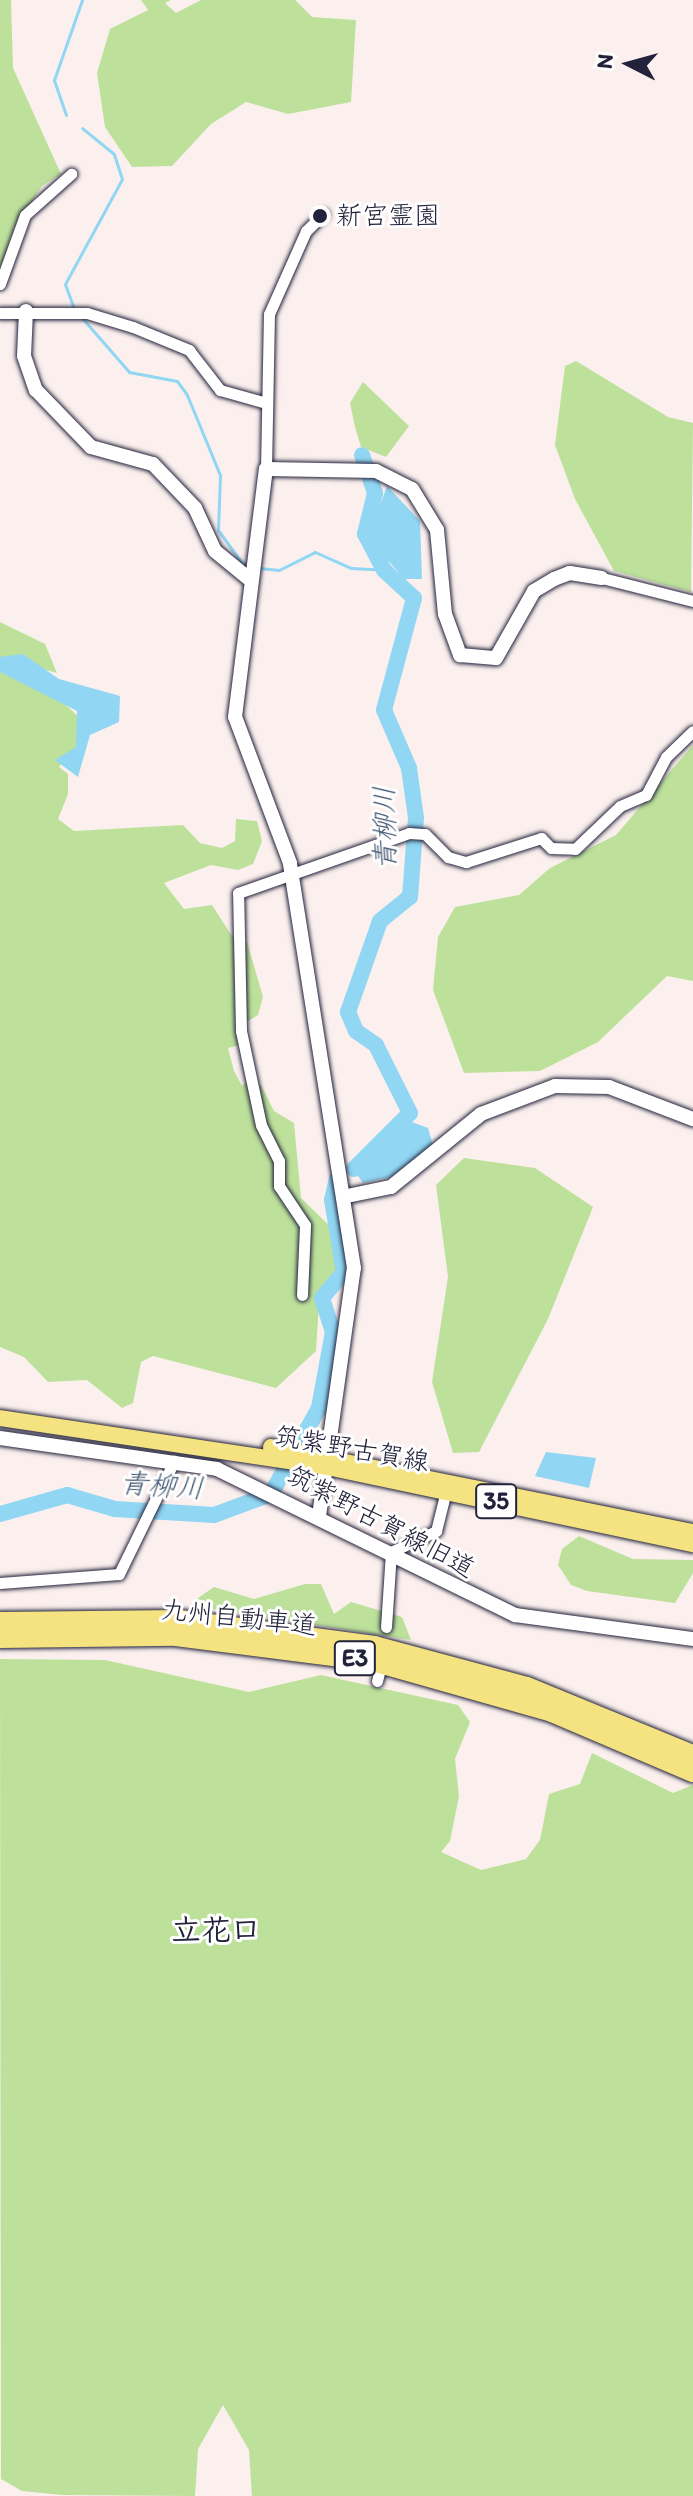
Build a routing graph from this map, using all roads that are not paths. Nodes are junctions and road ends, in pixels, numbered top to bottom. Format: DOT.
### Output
graph roads {
  1 [pos="71,174"];
  2 [pos="323,214"];
  3 [pos="0,284"];
  4 [pos="26,311"];
  5 [pos="0,313"];
  6 [pos="263,402"];
  7 [pos="266,469"];
  8 [pos="248,578"];
  9 [pos="602,578"];
  10 [pos="693,601"];
  11 [pos="693,731"];
  12 [pos="293,877"];
  13 [pos="693,1119"];
  14 [pos="347,1196"];
  15 [pos="302,1295"];
  16 [pos="0,1408"];
  17 [pos="0,1418"];
  18 [pos="0,1438"];
  19 [pos="293,1455"];
  20 [pos="328,1460"];
  21 [pos="174,1461"];
  22 [pos="446,1491"];
  23 [pos="319,1516"];
  24 [pos="693,1532"];
  25 [pos="693,1544"];
  26 [pos="391,1552"];
  27 [pos="0,1583"];
  28 [pos="0,1622"];
  29 [pos="386,1627"];
  30 [pos="0,1638"];
  31 [pos="693,1639"];
  32 [pos="693,1755"];
  33 [pos="693,1772"];
  1 -- 3 [label="street"];
  2 -- 6 [label="street"];
  4 -- 5 [label="street"];
  4 -- 6 [label="street"];
  4 -- 8 [label="street"];
  6 -- 7 [label="street"];
  7 -- 8 [label="street"];
  7 -- 9 [label="street"];
  8 -- 12 [label="street"];
  9 -- 10 [label="street"];
  11 -- 12 [label="street"];
  12 -- 14 [label="street"];
  12 -- 15 [label="street"];
  13 -- 14 [label="street"];
  14 -- 20 [label="street"];
  16 -- 19 [label="main road, 筑紫野古賀線 / 35"];
  17 -- 19 [label="main road, 筑紫野古賀線 / 35"];
  18 -- 21 [label="street, 筑紫野古賀線旧道"];
  19 -- 20 [label="main road, 筑紫野古賀線 / 35"];
  20 -- 22 [label="main road, 筑紫野古賀線 / 35"];
  20 -- 23 [label="street"];
  20 -- 24 [label="main road, 筑紫野古賀線 / 35"];
  21 -- 23 [label="street, 筑紫野古賀線旧道"];
  21 -- 27 [label="street"];
  22 -- 25 [label="main road, 筑紫野古賀線 / 35"];
  22 -- 26 [label="street"];
  23 -- 26 [label="street, 筑紫野古賀線旧道"];
  26 -- 29 [label="street"];
  26 -- 31 [label="street, 筑紫野古賀線旧道"];
  28 -- 32 [label="highway, 九州自動車道 / E3"];
  30 -- 33 [label="highway, 九州自動車道 / E3"];
}
